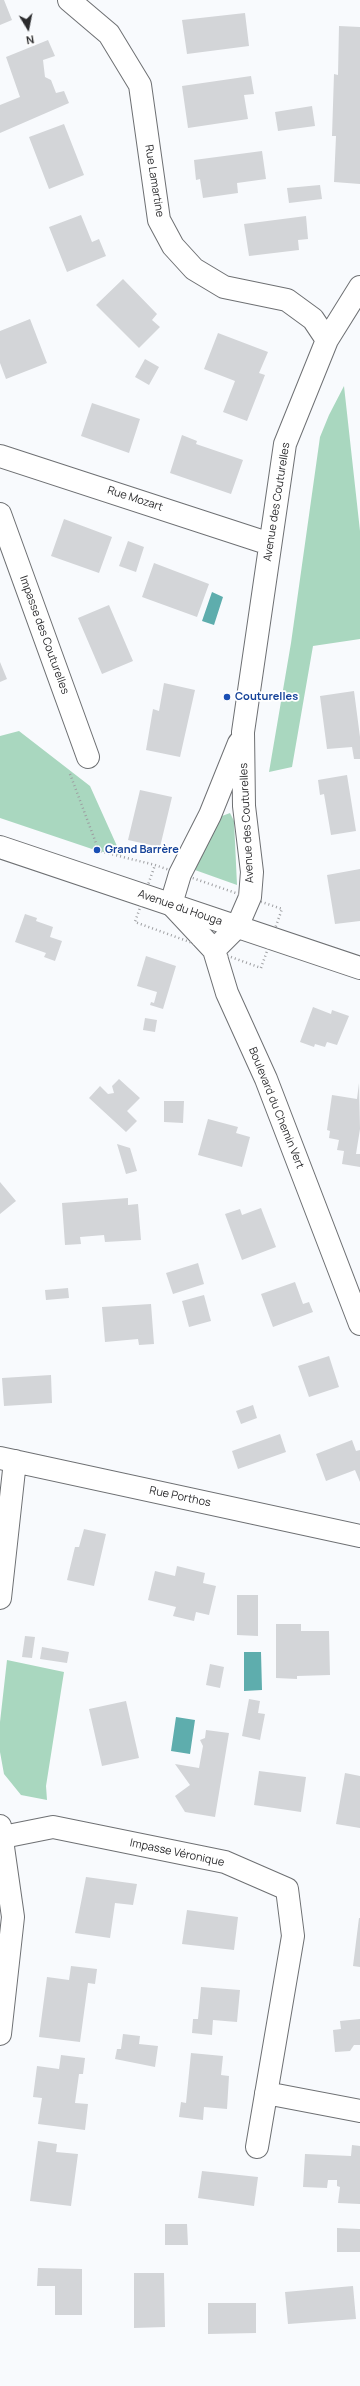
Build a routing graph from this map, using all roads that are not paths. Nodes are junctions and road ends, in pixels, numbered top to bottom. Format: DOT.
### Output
graph roads {
  1 [pos="69,0"];
  2 [pos="360,287"];
  3 [pos="327,340"];
  4 [pos="0,456"];
  5 [pos="0,514"];
  6 [pos="270,544"];
  7 [pos="243,732"];
  8 [pos="88,757"];
  9 [pos="0,847"];
  10 [pos="171,904"];
  11 [pos="237,927"];
  12 [pos="214,950"];
  13 [pos="360,968"];
  14 [pos="360,1324"];
  15 [pos="8,1460"];
  16 [pos="360,1536"];
  17 [pos="0,1593"];
  18 [pos="1,1831"];
  19 [pos="0,2034"];
  20 [pos="266,2093"];
  21 [pos="360,2110"];
  22 [pos="257,2147"];
  1 -- 3 [label="street, Rue Lamartine"];
  2 -- 3 [label="street, Avenue des Couturelles"];
  3 -- 6 [label="street, Avenue des Couturelles"];
  4 -- 6 [label="street, Rue Mozart"];
  5 -- 8 [label="street, Impasse des Couturelles"];
  6 -- 7 [label="street, Avenue des Couturelles"];
  7 -- 10 [label="street, Avenue des Couturelles"];
  7 -- 11 [label="street, Avenue des Couturelles"];
  9 -- 10 [label="street, Avenue du Houga"];
  10 -- 11 [label="street, Avenue du Houga"];
  10 -- 12 [label="street, Boulevard du Chemin Vert"];
  11 -- 12 [label="street, Avenue des Couturelles"];
  11 -- 13 [label="street, Avenue du Houga"];
  12 -- 14 [label="street, Boulevard du Chemin Vert"];
  15 -- 16 [label="street, Rue Porthos"];
  15 -- 17 [label="street"];
  18 -- 19 [label="street"];
  18 -- 20 [label="street, Impasse Véronique"];
  20 -- 21 [label="street"];
  20 -- 22 [label="street, Impasse Véronique"];
}
